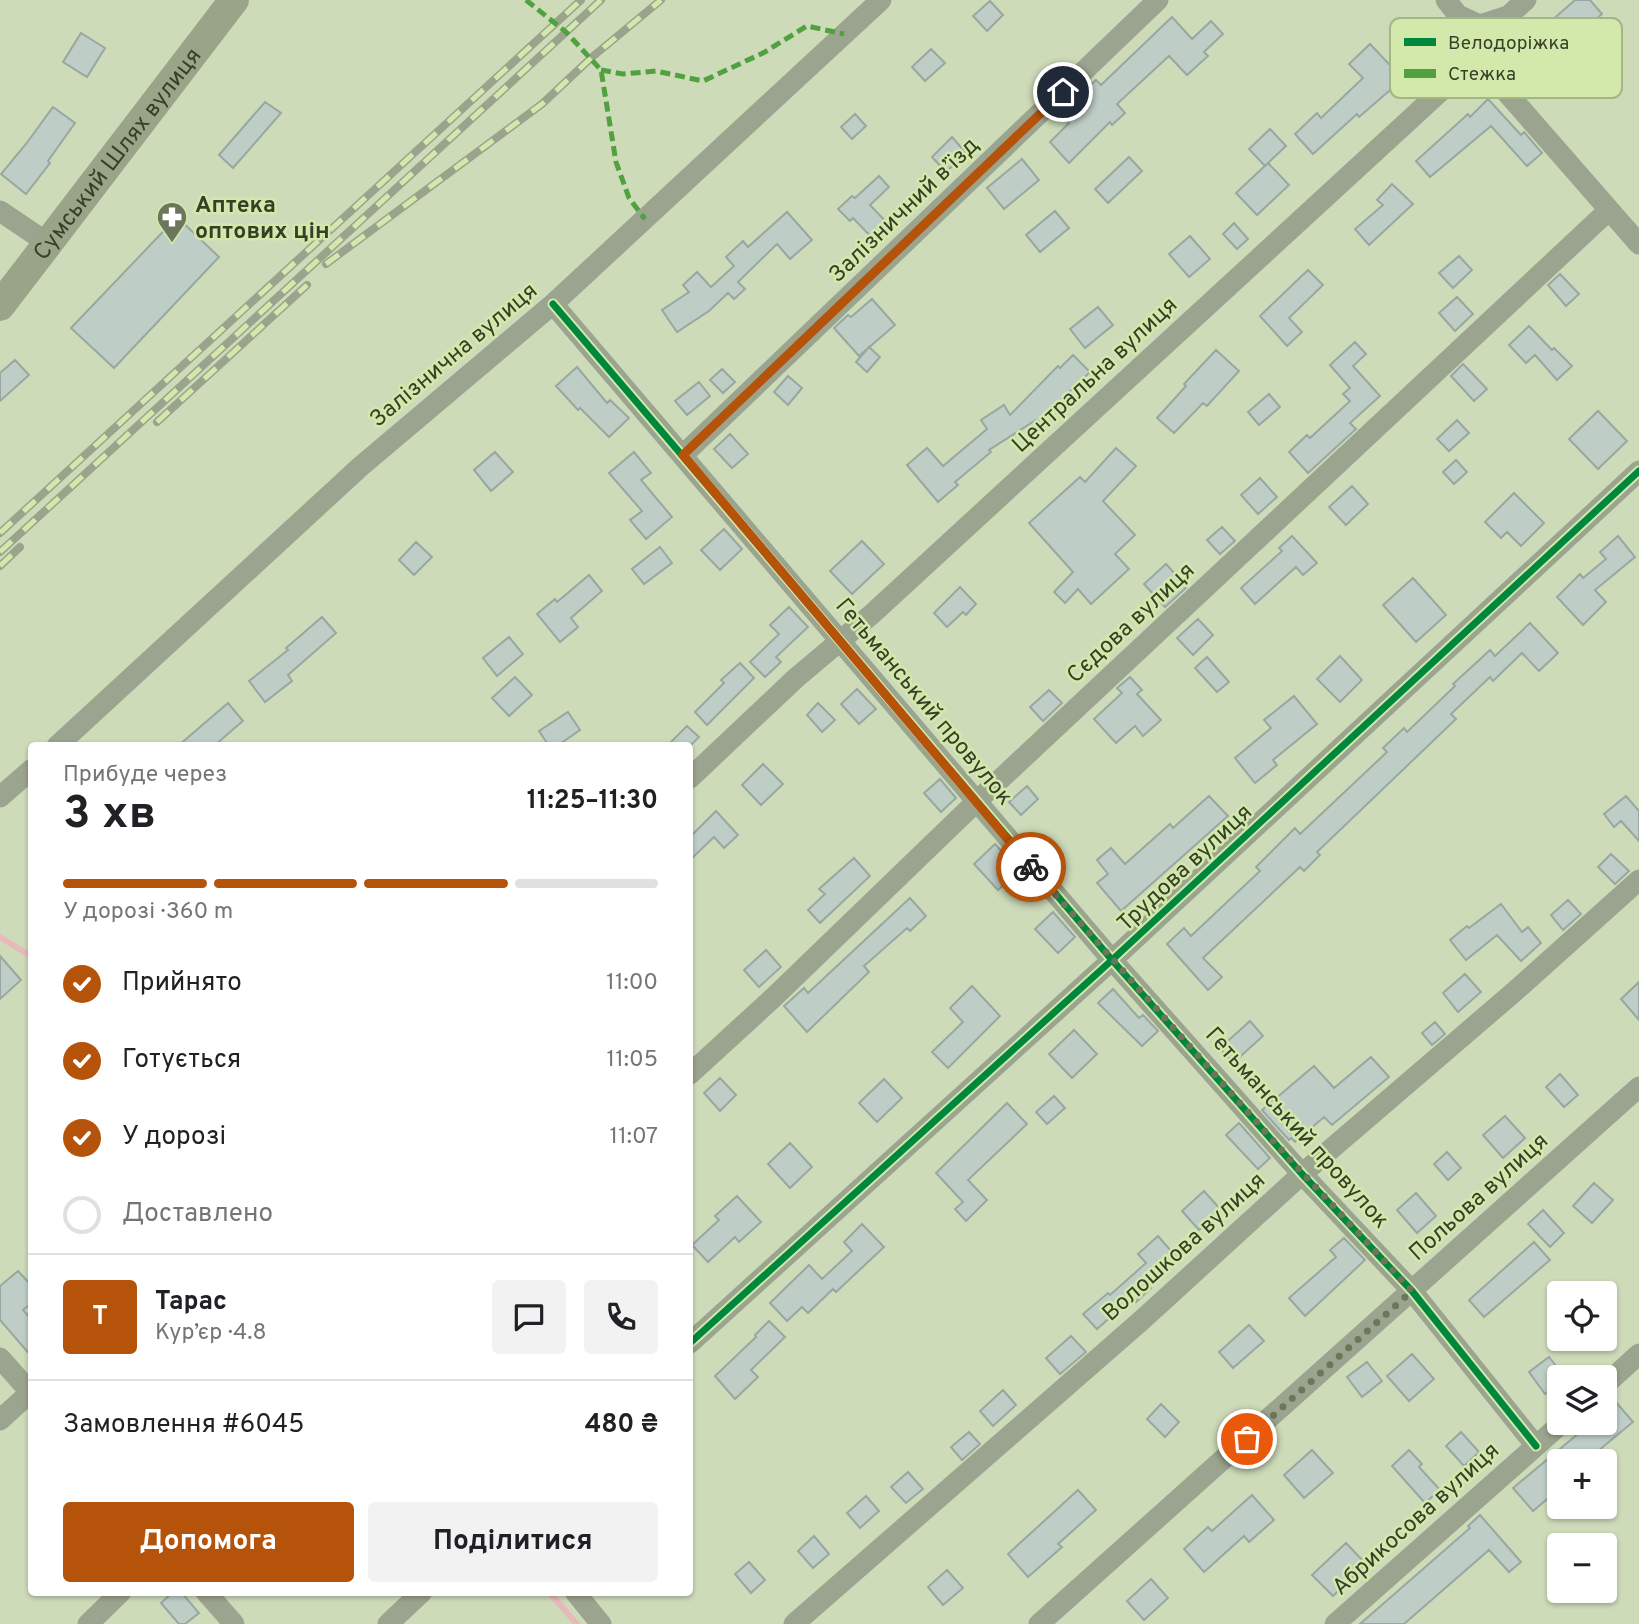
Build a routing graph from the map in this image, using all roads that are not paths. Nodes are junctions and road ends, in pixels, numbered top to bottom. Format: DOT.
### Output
graph roads {
  1 [pos="234,0"];
  2 [pos="881,0"];
  3 [pos="1158,0"];
  4 [pos="1526,0"];
  5 [pos="1452,7"];
  6 [pos="1508,16"];
  7 [pos="1469,18"];
  8 [pos="1502,18"];
  9 [pos="1433,98"];
  10 [pos="1511,98"];
  11 [pos="1609,210"];
  12 [pos="0,211"];
  13 [pos="48,244"];
  14 [pos="1639,244"];
  15 [pos="553,304"];
  16 [pos="0,306"];
  17 [pos="683,455"];
  18 [pos="1639,471"];
  19 [pos="840,641"];
  20 [pos="61,742"];
  21 [pos="28,772"];
  22 [pos="693,775"];
  23 [pos="0,797"];
  24 [pos="976,802"];
  25 [pos="1639,880"];
  26 [pos="1112,960"];
  27 [pos="693,1071"];
  28 [pos="1639,1087"];
  29 [pos="1302,1174"];
  30 [pos="1412,1291"];
  31 [pos="693,1340"];
  32 [pos="1639,1354"];
  33 [pos="0,1358"];
  34 [pos="1617,1374"];
  35 [pos="28,1389"];
  36 [pos="28,1395"];
  37 [pos="0,1420"];
  38 [pos="1548,1435"];
  39 [pos="1536,1446"];
  40 [pos="117,1596"];
  41 [pos="210,1596"];
  42 [pos="418,1596"];
  43 [pos="578,1596"];
  44 [pos="88,1624"];
  45 [pos="234,1624"];
  46 [pos="388,1624"];
  47 [pos="601,1624"];
  48 [pos="794,1624"];
  49 [pos="1039,1624"];
  50 [pos="1335,1624"];
  1 -- 13 [label="main road, Сумський Шлях вулиця"];
  2 -- 15 [label="street, Залізнична вулиця"];
  3 -- 17 [label="street, Залізничний в’їзд"];
  4 -- 6 [label="street, Центральна вулиця"];
  5 -- 7 [label="street"];
  6 -- 8 [label="street"];
  9 -- 19 [label="street, Центральна вулиця"];
  10 -- 11 [label="street"];
  11 -- 14 [label="street"];
  11 -- 24 [label="street, Сєдова вулиця"];
  12 -- 13 [label="street"];
  13 -- 16 [label="main road, Сумський Шлях вулиця"];
  15 -- 17 [label="street, Гетьманський провулок"];
  15 -- 20 [label="street, Залізнична вулиця"];
  17 -- 19 [label="street, Гетьманський провулок"];
  18 -- 26 [label="street, Трудова вулиця"];
  19 -- 22 [label="street, Центральна вулиця"];
  19 -- 24 [label="street, Гетьманський провулок"];
  21 -- 23 [label="street"];
  24 -- 26 [label="street, Гетьманський провулок"];
  24 -- 27 [label="street, Сєдова вулиця"];
  25 -- 29 [label="street, Волошкова вулиця"];
  26 -- 29 [label="street, Гетьманський провулок"];
  26 -- 31 [label="street, Трудова вулиця"];
  28 -- 30 [label="street, Польова вулиця"];
  29 -- 30 [label="street, Гетьманський провулок"];
  29 -- 48 [label="street, Волошкова вулиця"];
  30 -- 39 [label="street, Гетьманський провулок"];
  30 -- 49 [label="street, Польова вулиця"];
  32 -- 34 [label="street"];
  33 -- 35 [label="street"];
  36 -- 37 [label="street"];
  38 -- 39 [label="street, Абрикосова вулиця"];
  39 -- 50 [label="street, Абрикосова вулиця"];
  40 -- 44 [label="street"];
  41 -- 45 [label="street"];
  42 -- 46 [label="street"];
  43 -- 47 [label="street"];
}
